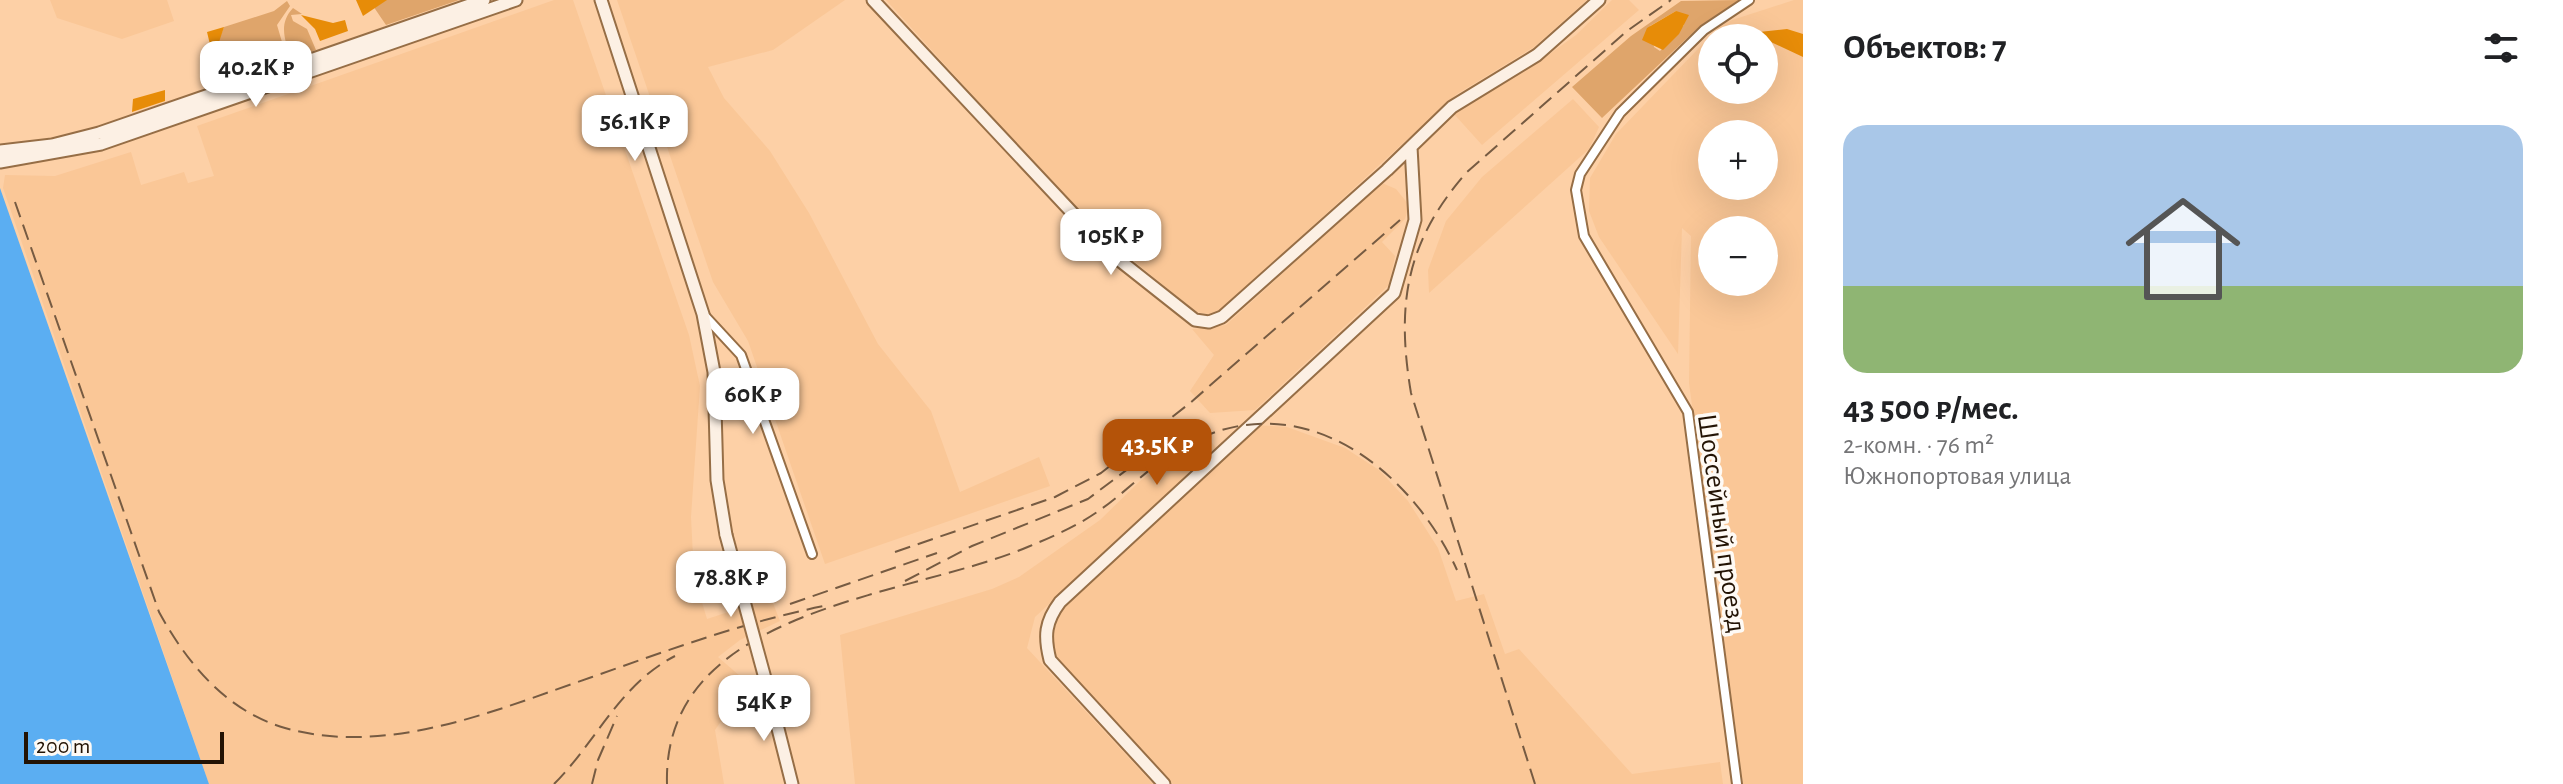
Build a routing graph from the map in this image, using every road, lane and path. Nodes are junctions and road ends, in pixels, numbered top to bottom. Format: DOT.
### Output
graph roads {
  1 [pos="484,0"];
  2 [pos="516,0"];
  3 [pos="601,0"];
  4 [pos="873,0"];
  5 [pos="1599,0"];
  6 [pos="1749,0"];
  7 [pos="1411,147"];
  8 [pos="0,151"];
  9 [pos="0,162"];
  10 [pos="1387,170"];
  11 [pos="1413,177"];
  12 [pos="703,314"];
  13 [pos="812,554"];
  14 [pos="792,784"];
  15 [pos="1164,784"];
  16 [pos="1737,784"];
  1 -- 8 [label="main road"];
  2 -- 9 [label="main road"];
  3 -- 12 [label="main road"];
  4 -- 10 [label="main road"];
  5 -- 7 [label="main road"];
  6 -- 16 [label="street, Шоссейный проезд"];
  7 -- 10 [label="main road"];
  7 -- 11 [label="main road"];
  10 -- 11 [label="main road"];
  11 -- 15 [label="main road"];
  12 -- 13 [label="street"];
  12 -- 14 [label="main road, bridge"];
}
